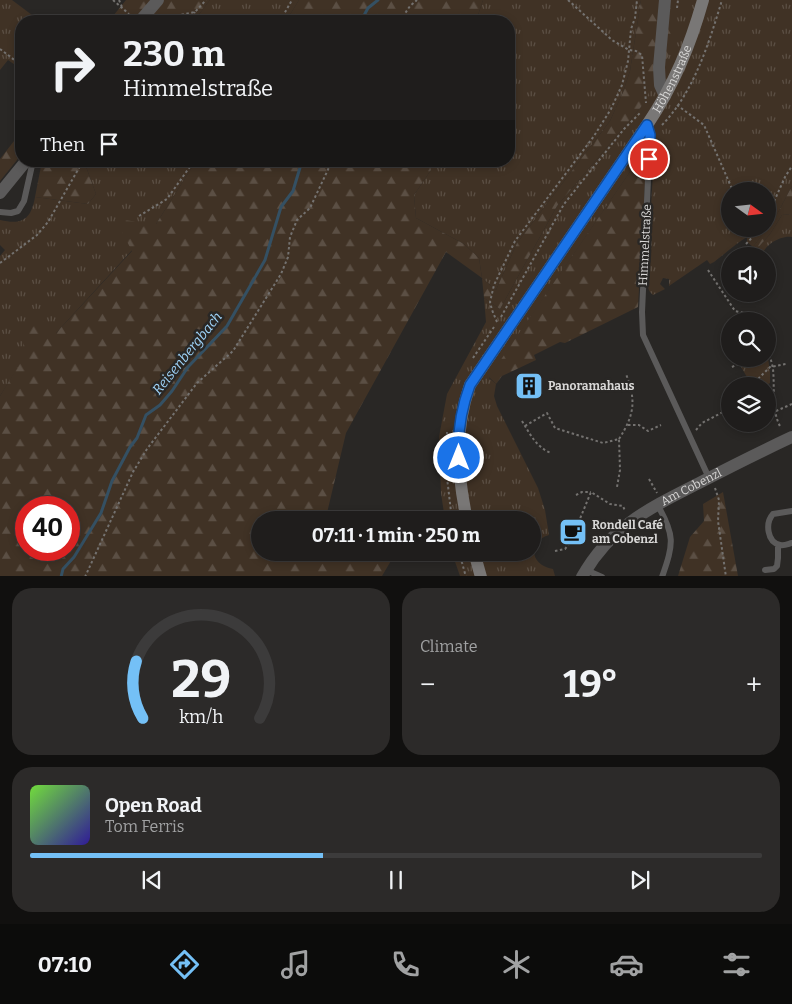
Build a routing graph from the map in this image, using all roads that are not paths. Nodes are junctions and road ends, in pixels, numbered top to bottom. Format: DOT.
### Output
graph roads {
  1 [pos="158,0"];
  2 [pos="665,0"];
  3 [pos="703,0"];
  4 [pos="139,15"];
  5 [pos="665,96"];
  6 [pos="647,125"];
  7 [pos="21,167"];
  8 [pos="32,167"];
  9 [pos="0,193"];
  10 [pos="0,212"];
  11 [pos="789,438"];
  12 [pos="709,478"];
  13 [pos="658,499"];
  14 [pos="466,511"];
  15 [pos="792,511"];
  16 [pos="792,543"];
  17 [pos="778,545"];
  18 [pos="477,561"];
  19 [pos="765,570"];
  20 [pos="584,573"];
  21 [pos="481,576"];
  22 [pos="602,576"];
  23 [pos="662,576"];
  1 -- 4 [label="street"];
  2 -- 5 [label="street"];
  3 -- 5 [label="street, Höhenstraße"];
  5 -- 6 [label="street, Höhenstraße"];
  6 -- 12 [label="lane, Himmelstraße"];
  6 -- 14 [label="street, Höhenstraße"];
  7 -- 9 [label="street"];
  8 -- 10 [label="lane"];
  11 -- 12 [label="street, Am Cobenzl"];
  12 -- 13 [label="street, Am Cobenzl"];
  13 -- 20 [label="street, Am Cobenzl"];
  13 -- 23 [label="lane"];
  15 -- 17 [label="lane"];
  16 -- 17 [label="lane"];
  17 -- 19 [label="lane"];
  18 -- 21 [label="street"];
  20 -- 22 [label="lane"];
}
